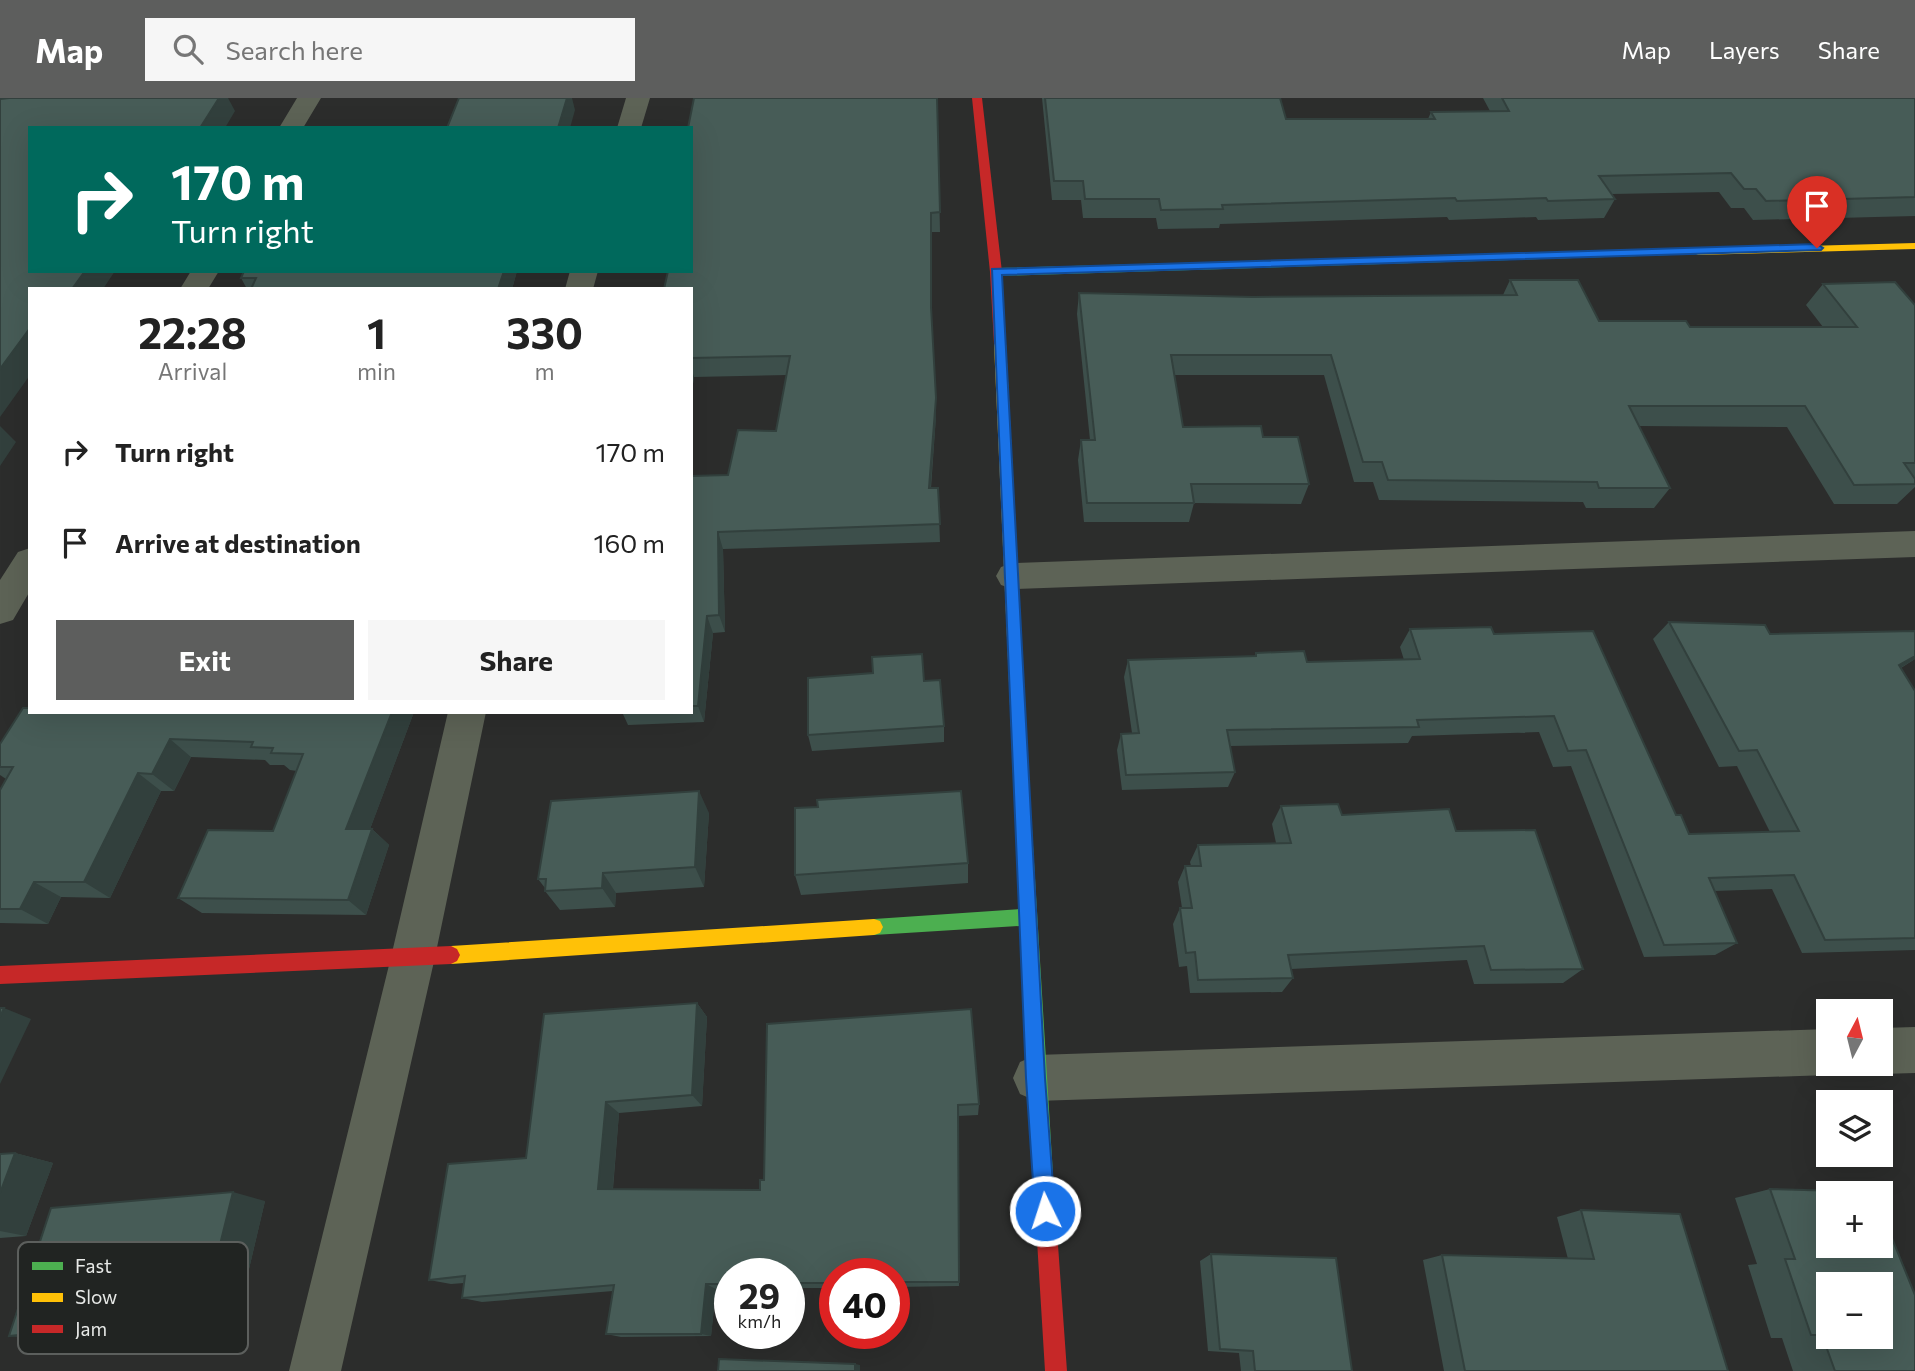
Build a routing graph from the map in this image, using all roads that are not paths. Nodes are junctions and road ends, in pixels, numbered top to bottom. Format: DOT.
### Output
graph roads {
  1 [pos="309,98"];
  2 [pos="638,98"];
  3 [pos="977,98"];
  4 [pos="292,126"];
  5 [pos="630,126"];
  6 [pos="1915,246"];
  7 [pos="996,272"];
  8 [pos="1915,544"];
  9 [pos="28,564"];
  10 [pos="1013,576"];
  11 [pos="0,610"];
  12 [pos="467,714"];
  13 [pos="1028,917"];
  14 [pos="413,957"];
  15 [pos="0,975"];
  16 [pos="1915,1050"];
  17 [pos="1894,1051"];
  18 [pos="1816,1052"];
  19 [pos="1035,1078"];
  20 [pos="315,1371"];
  21 [pos="1056,1371"];
  1 -- 4 [label="street"];
  2 -- 5 [label="street"];
  3 -- 7 [label="street"];
  6 -- 7 [label="street"];
  7 -- 10 [label="street"];
  8 -- 10 [label="street"];
  9 -- 11 [label="street"];
  10 -- 13 [label="street"];
  12 -- 14 [label="street"];
  13 -- 14 [label="street"];
  13 -- 19 [label="street"];
  14 -- 15 [label="street"];
  14 -- 20 [label="street"];
  16 -- 17 [label="street"];
  18 -- 19 [label="street"];
  19 -- 21 [label="street"];
}
